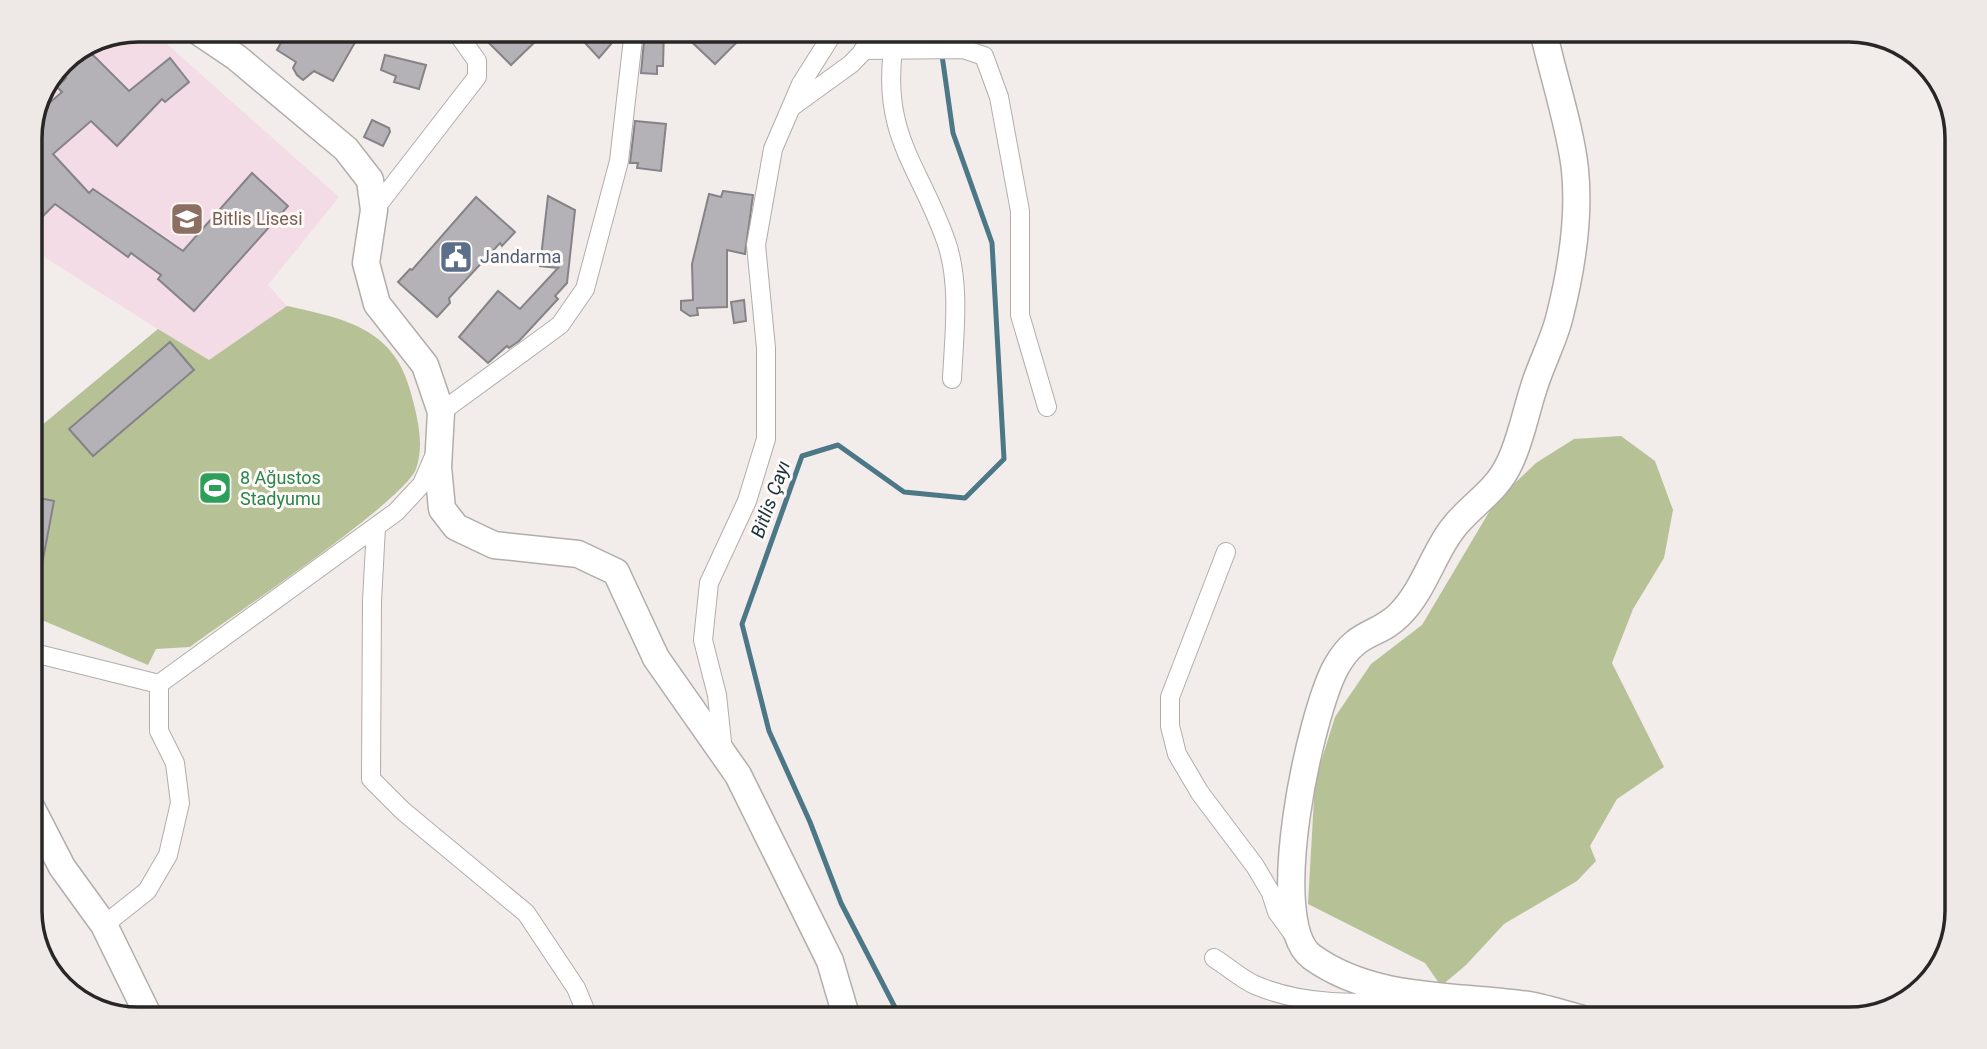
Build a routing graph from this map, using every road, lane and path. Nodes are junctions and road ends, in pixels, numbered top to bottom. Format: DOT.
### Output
graph roads {
  1 [pos="214,42"];
  2 [pos="223,42"];
  3 [pos="464,42"];
  4 [pos="633,42"];
  5 [pos="827,42"];
  6 [pos="872,42"];
  7 [pos="1546,42"];
  8 [pos="894,50"];
  9 [pos="863,51"];
  10 [pos="236,57"];
  11 [pos="790,108"];
  12 [pos="374,210"];
  13 [pos="952,379"];
  14 [pos="1047,407"];
  15 [pos="441,412"];
  16 [pos="439,443"];
  17 [pos="376,527"];
  18 [pos="1226,552"];
  19 [pos="42,655"];
  20 [pos="159,684"];
  21 [pos="724,754"];
  22 [pos="42,828"];
  23 [pos="104,925"];
  24 [pos="1308,954"];
  25 [pos="1214,958"];
  26 [pos="1459,999"];
  27 [pos="141,1007"];
  28 [pos="584,1007"];
  29 [pos="843,1007"];
  30 [pos="1535,1007"];
  1 -- 10 [label="street"];
  2 -- 10 [label="street"];
  3 -- 12 [label="street"];
  4 -- 15 [label="street"];
  5 -- 11 [label="street"];
  6 -- 9 [label="street"];
  7 -- 24 [label="street"];
  8 -- 9 [label="street"];
  8 -- 13 [label="street"];
  8 -- 14 [label="street"];
  9 -- 11 [label="street"];
  10 -- 12 [label="street"];
  11 -- 21 [label="street"];
  12 -- 15 [label="street"];
  15 -- 16 [label="street"];
  16 -- 17 [label="street"];
  16 -- 21 [label="street"];
  17 -- 20 [label="street"];
  17 -- 28 [label="street"];
  18 -- 24 [label="street"];
  19 -- 20 [label="street"];
  20 -- 23 [label="street"];
  21 -- 29 [label="street"];
  22 -- 23 [label="street"];
  23 -- 27 [label="street"];
  24 -- 26 [label="street"];
  25 -- 26 [label="street"];
  26 -- 30 [label="street"];
}
